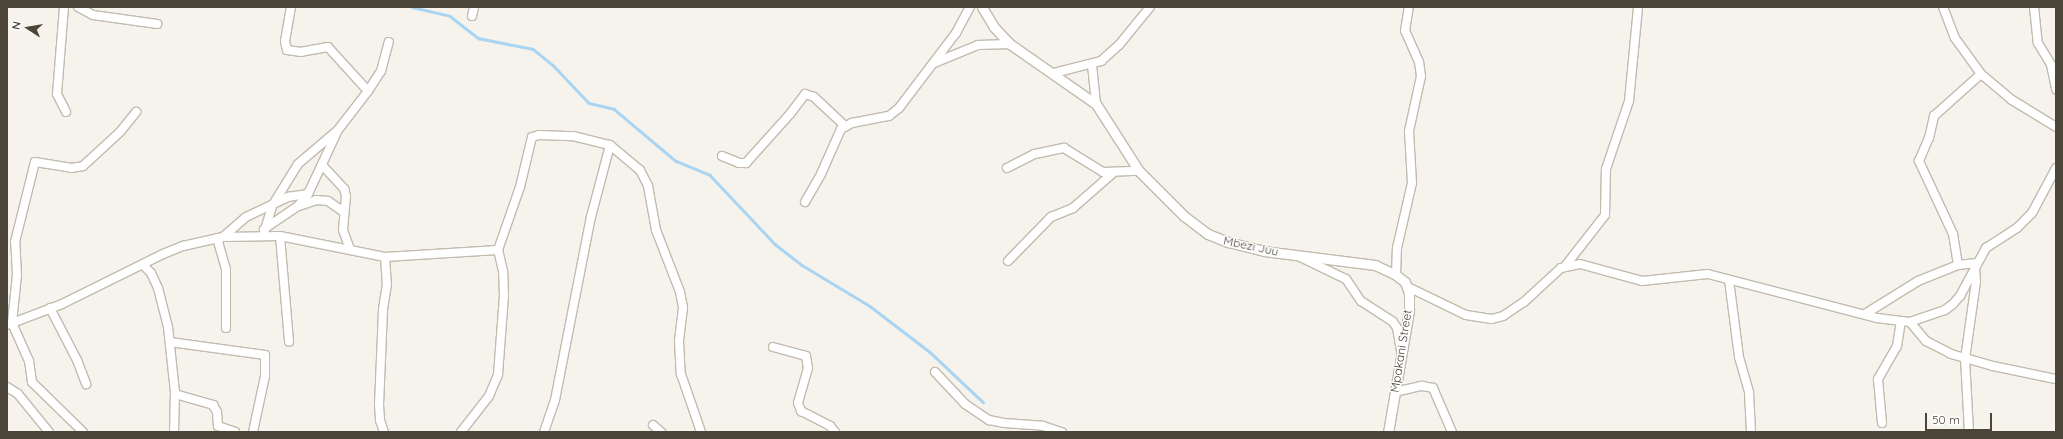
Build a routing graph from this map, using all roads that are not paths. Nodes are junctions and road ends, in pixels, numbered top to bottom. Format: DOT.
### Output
graph roads {
  1 [pos="64,7"];
  2 [pos="78,7"];
  3 [pos="291,7"];
  4 [pos="474,7"];
  5 [pos="970,7"];
  6 [pos="1150,7"];
  7 [pos="1409,7"];
  8 [pos="1638,7"];
  9 [pos="1943,7"];
  10 [pos="2034,7"];
  11 [pos="981,8"];
  12 [pos="472,16"];
  13 [pos="157,24"];
  14 [pos="389,42"];
  15 [pos="1010,44"];
  16 [pos="1092,65"];
  17 [pos="930,66"];
  18 [pos="1054,73"];
  19 [pos="1981,74"];
  20 [pos="2056,89"];
  21 [pos="368,91"];
  22 [pos="1096,104"];
  23 [pos="66,112"];
  24 [pos="136,112"];
  25 [pos="845,126"];
  26 [pos="2056,127"];
  27 [pos="338,130"];
  28 [pos="610,145"];
  29 [pos="317,146"];
  30 [pos="327,155"];
  31 [pos="722,156"];
  32 [pos="322,165"];
  33 [pos="1007,168"];
  34 [pos="2056,168"];
  35 [pos="1139,171"];
  36 [pos="1112,174"];
  37 [pos="308,194"];
  38 [pos="805,202"];
  39 [pos="272,206"];
  40 [pos="298,206"];
  41 [pos="344,212"];
  42 [pos="264,232"];
  43 [pos="280,236"];
  44 [pos="220,238"];
  45 [pos="350,249"];
  46 [pos="498,250"];
  47 [pos="1292,254"];
  48 [pos="385,257"];
  49 [pos="1008,262"];
  50 [pos="1976,264"];
  51 [pos="143,265"];
  52 [pos="1566,265"];
  53 [pos="1958,265"];
  54 [pos="1396,275"];
  55 [pos="1729,280"];
  56 [pos="1408,286"];
  57 [pos="50,308"];
  58 [pos="1865,314"];
  59 [pos="1906,322"];
  60 [pos="10,324"];
  61 [pos="226,328"];
  62 [pos="170,342"];
  63 [pos="289,342"];
  64 [pos="773,347"];
  65 [pos="1402,353"];
  66 [pos="1965,359"];
  67 [pos="935,372"];
  68 [pos="2056,379"];
  69 [pos="86,384"];
  70 [pos="7,387"];
  71 [pos="1395,392"];
  72 [pos="175,394"];
  73 [pos="1882,423"];
  74 [pos="653,425"];
  75 [pos="49,432"];
  76 [pos="84,432"];
  77 [pos="174,432"];
  78 [pos="235,432"];
  79 [pos="253,432"];
  80 [pos="384,432"];
  81 [pos="461,432"];
  82 [pos="544,432"];
  83 [pos="661,432"];
  84 [pos="701,432"];
  85 [pos="836,432"];
  86 [pos="1062,432"];
  87 [pos="1388,432"];
  88 [pos="1452,432"];
  89 [pos="1751,432"];
  90 [pos="1969,432"];
  1 -- 23 [label="street"];
  2 -- 13 [label="street"];
  3 -- 21 [label="street"];
  4 -- 12 [label="street"];
  5 -- 17 [label="street"];
  6 -- 16 [label="street"];
  7 -- 54 [label="street"];
  8 -- 52 [label="street"];
  9 -- 19 [label="street"];
  10 -- 20 [label="street"];
  11 -- 15 [label="street"];
  14 -- 21 [label="street"];
  15 -- 17 [label="street"];
  15 -- 18 [label="street"];
  16 -- 18 [label="street"];
  16 -- 22 [label="street"];
  17 -- 25 [label="street"];
  18 -- 22 [label="street"];
  19 -- 26 [label="street"];
  19 -- 53 [label="street"];
  21 -- 27 [label="street"];
  22 -- 35 [label="street, Mbezi Juu"];
  24 -- 60 [label="street"];
  25 -- 31 [label="street"];
  25 -- 38 [label="street"];
  27 -- 29 [label="street"];
  27 -- 30 [label="street"];
  28 -- 46 [label="street"];
  28 -- 82 [label="street"];
  28 -- 84 [label="street"];
  29 -- 30 [label="street"];
  29 -- 39 [label="street"];
  30 -- 32 [label="street"];
  32 -- 37 [label="street"];
  32 -- 41 [label="street"];
  33 -- 36 [label="street"];
  34 -- 50 [label="street"];
  35 -- 36 [label="street"];
  35 -- 47 [label="street, Mbezi Juu"];
  36 -- 49 [label="street"];
  37 -- 39 [label="street"];
  37 -- 40 [label="street"];
  39 -- 42 [label="street"];
  39 -- 44 [label="street"];
  40 -- 41 [label="street"];
  40 -- 42 [label="street"];
  41 -- 45 [label="street"];
  42 -- 43 [label="street"];
  42 -- 44 [label="street"];
  43 -- 45 [label="street"];
  43 -- 63 [label="street"];
  44 -- 51 [label="street"];
  44 -- 61 [label="street"];
  45 -- 48 [label="street"];
  46 -- 48 [label="street"];
  46 -- 81 [label="street"];
  47 -- 54 [label="street, Mbezi Juu"];
  47 -- 65 [label="street"];
  48 -- 80 [label="street"];
  50 -- 53 [label="street"];
  50 -- 59 [label="street"];
  50 -- 66 [label="street"];
  51 -- 57 [label="street"];
  51 -- 62 [label="street"];
  52 -- 55 [label="street"];
  52 -- 56 [label="street"];
  53 -- 58 [label="street"];
  54 -- 56 [label="street"];
  55 -- 58 [label="street"];
  55 -- 89 [label="street"];
  56 -- 65 [label="street, Mpakani Street"];
  57 -- 60 [label="street"];
  57 -- 69 [label="street"];
  58 -- 59 [label="street"];
  59 -- 66 [label="street"];
  59 -- 73 [label="street"];
  60 -- 76 [label="street"];
  62 -- 72 [label="street"];
  62 -- 79 [label="street"];
  64 -- 85 [label="street"];
  65 -- 71 [label="street, Mpakani Street"];
  66 -- 68 [label="street"];
  66 -- 90 [label="street"];
  67 -- 86 [label="street"];
  70 -- 75 [label="street"];
  71 -- 87 [label="street, Mpakani Street"];
  71 -- 88 [label="street"];
  72 -- 77 [label="street"];
  72 -- 78 [label="street"];
  74 -- 83 [label="street"];
}
